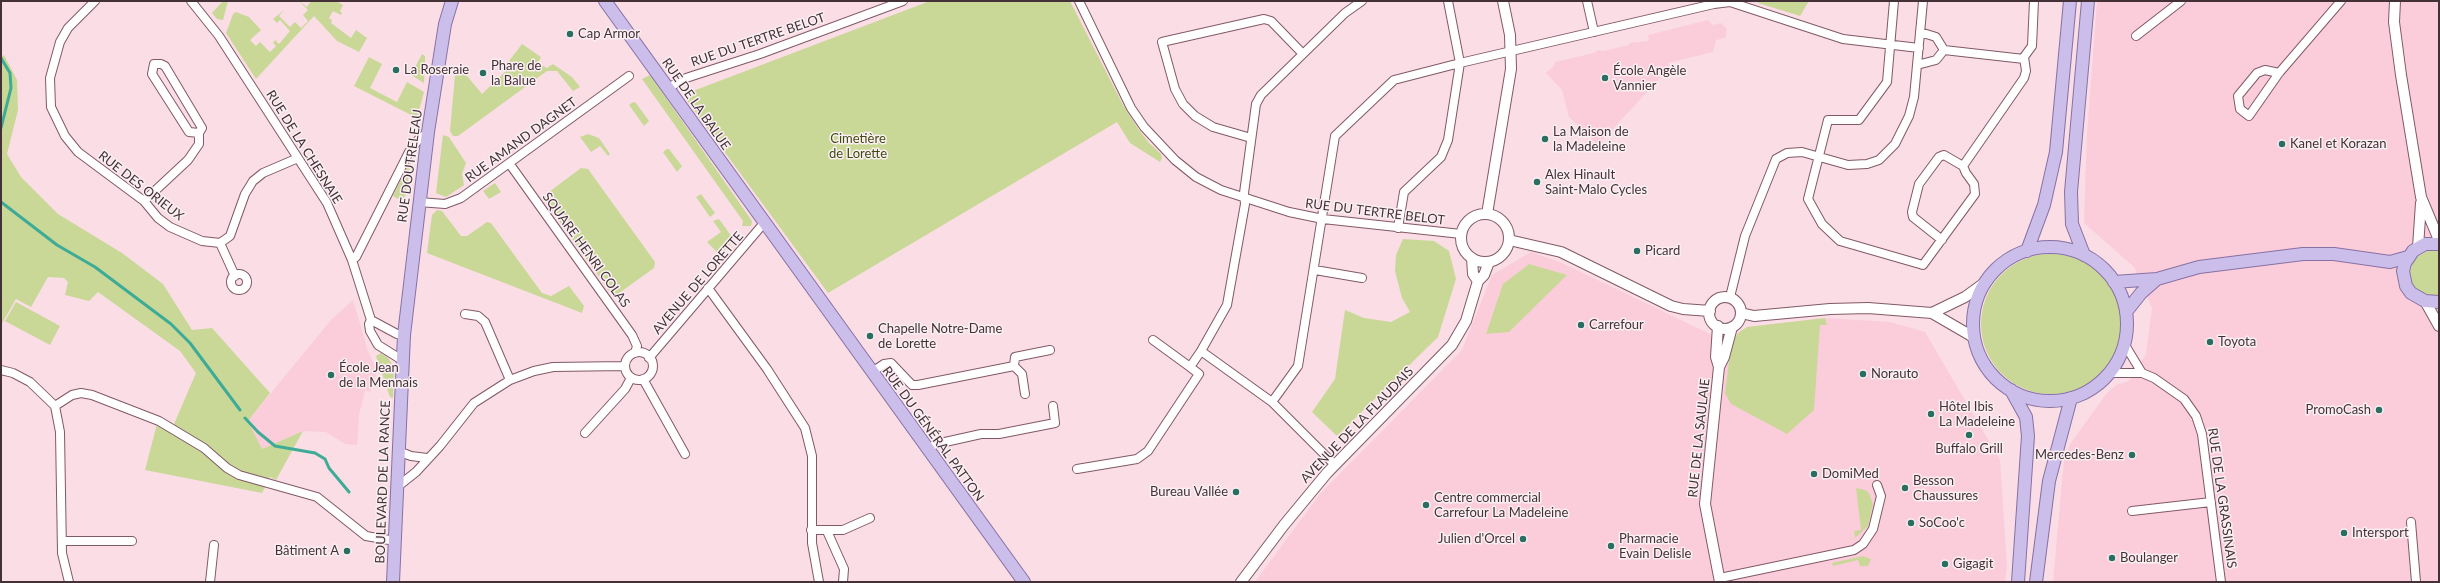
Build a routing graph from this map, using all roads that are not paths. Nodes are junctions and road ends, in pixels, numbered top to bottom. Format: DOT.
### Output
graph roads {
  1 [pos="95,1"];
  2 [pos="191,1"];
  3 [pos="452,1"];
  4 [pos="605,1"];
  5 [pos="1079,1"];
  6 [pos="1362,1"];
  7 [pos="1448,1"];
  8 [pos="1503,1"];
  9 [pos="1587,1"];
  10 [pos="1894,1"];
  11 [pos="1923,1"];
  12 [pos="2034,1"];
  13 [pos="2070,1"];
  14 [pos="2088,1"];
  15 [pos="2181,1"];
  16 [pos="2341,1"];
  17 [pos="2395,1"];
  18 [pos="899,2"];
  19 [pos="1730,2"];
  20 [pos="1594,32"];
  21 [pos="1920,32"];
  22 [pos="2136,36"];
  23 [pos="1891,45"];
  24 [pos="1919,48"];
  25 [pos="1944,50"];
  26 [pos="1512,51"];
  27 [pos="1303,54"];
  28 [pos="2024,58"];
  29 [pos="1460,63"];
  30 [pos="1917,64"];
  31 [pos="2279,73"];
  32 [pos="629,76"];
  33 [pos="668,88"];
  34 [pos="428,132"];
  35 [pos="199,133"];
  36 [pos="1251,138"];
  37 [pos="1818,156"];
  38 [pos="298,158"];
  39 [pos="509,163"];
  40 [pos="1963,166"];
  41 [pos="2421,197"];
  42 [pos="1245,198"];
  43 [pos="144,201"];
  44 [pos="419,202"];
  45 [pos="1487,214"];
  46 [pos="1323,219"];
  47 [pos="764,223"];
  48 [pos="1398,228"];
  49 [pos="1461,234"];
  50 [pos="1509,240"];
  51 [pos="1942,240"];
  52 [pos="2439,240"];
  53 [pos="220,243"];
  54 [pos="2439,244"];
  55 [pos="2418,247"];
  56 [pos="2028,251"];
  57 [pos="2084,255"];
  58 [pos="2408,257"];
  59 [pos="1472,258"];
  60 [pos="352,260"];
  61 [pos="1489,262"];
  62 [pos="2390,262"];
  63 [pos="1315,270"];
  64 [pos="235,276"];
  65 [pos="1362,278"];
  66 [pos="2404,278"];
  67 [pos="2157,279"];
  68 [pos="1478,281"];
  69 [pos="1987,281"];
  70 [pos="2114,282"];
  71 [pos="708,288"];
  72 [pos="1730,298"];
  73 [pos="2424,301"];
  74 [pos="2439,302"];
  75 [pos="1710,311"];
  76 [pos="2126,312"];
  77 [pos="1741,313"];
  78 [pos="1932,313"];
  79 [pos="465,314"];
  80 [pos="371,320"];
  81 [pos="1718,326"];
  82 [pos="2439,326"];
  83 [pos="1732,327"];
  84 [pos="404,335"];
  85 [pos="1975,338"];
  86 [pos="1153,340"];
  87 [pos="2125,345"];
  88 [pos="1050,350"];
  89 [pos="1201,351"];
  90 [pos="635,353"];
  91 [pos="649,358"];
  92 [pos="402,360"];
  93 [pos="625,366"];
  94 [pos="1014,366"];
  95 [pos="1190,367"];
  96 [pos="1719,367"];
  97 [pos="1,370"];
  98 [pos="872,372"];
  99 [pos="2110,373"];
  100 [pos="2142,373"];
  101 [pos="631,378"];
  102 [pos="644,379"];
  103 [pos="510,380"];
  104 [pos="2011,390"];
  105 [pos="1025,394"];
  106 [pos="2071,398"];
  107 [pos="1272,402"];
  108 [pos="55,406"];
  109 [pos="1053,406"];
  110 [pos="585,433"];
  111 [pos="927,449"];
  112 [pos="398,451"];
  113 [pos="685,454"];
  114 [pos="426,458"];
  115 [pos="1335,465"];
  116 [pos="1077,469"];
  117 [pos="1877,485"];
  118 [pos="397,487"];
  119 [pos="2211,502"];
  120 [pos="2132,511"];
  121 [pos="870,518"];
  122 [pos="2410,522"];
  123 [pos="811,530"];
  124 [pos="827,531"];
  125 [pos="62,541"];
  126 [pos="132,541"];
  127 [pos="395,541"];
  128 [pos="214,546"];
  129 [pos="1720,580"];
  130 [pos="69,582"];
  131 [pos="210,582"];
  132 [pos="393,582"];
  133 [pos="820,582"];
  134 [pos="843,582"];
  135 [pos="1024,582"];
  136 [pos="1241,582"];
  137 [pos="2018,582"];
  138 [pos="2036,582"];
  139 [pos="2221,582"];
  140 [pos="2416,582"];
  1 -- 43 [label="street, RUE DES ORIEUX"];
  2 -- 38 [label="street, RUE DE LA CHESNAIE"];
  3 -- 34 [label="main road, RUE DOUTRELEAU"];
  4 -- 33 [label="main road, RUE DE LA BALUE"];
  5 -- 42 [label="street, RUE DU TERTRE BELOT"];
  6 -- 27 [label="street"];
  7 -- 29 [label="street"];
  8 -- 26 [label="street"];
  9 -- 20 [label="street"];
  10 -- 23 [label="street"];
  11 -- 21 [label="street"];
  12 -- 28 [label="street"];
  13 -- 56 [label="main road"];
  14 -- 57 [label="main road"];
  15 -- 22 [label="street"];
  16 -- 31 [label="street"];
  17 -- 41 [label="street"];
  18 -- 33 [label="street, RUE DU TERTRE BELOT"];
  19 -- 20 [label="street"];
  19 -- 23 [label="street"];
  20 -- 26 [label="street"];
  21 -- 24 [label="street"];
  21 -- 25 [label="street"];
  23 -- 24 [label="street"];
  23 -- 37 [label="street"];
  24 -- 30 [label="street"];
  25 -- 28 [label="street"];
  25 -- 30 [label="street"];
  26 -- 29 [label="street"];
  26 -- 45 [label="street"];
  27 -- 36 [label="street"];
  27 -- 36 [label="street"];
  28 -- 40 [label="street"];
  29 -- 46 [label="street"];
  29 -- 48 [label="street"];
  30 -- 37 [label="street"];
  31 -- 31 [label="street"];
  32 -- 39 [label="street, RUE AMAND DAGNET"];
  33 -- 47 [label="main road, RUE DE LA BALUE"];
  34 -- 44 [label="main road, RUE DOUTRELEAU"];
  34 -- 60 [label="street"];
  35 -- 35 [label="street"];
  35 -- 43 [label="street"];
  36 -- 42 [label="street"];
  37 -- 51 [label="street"];
  37 -- 72 [label="street"];
  38 -- 53 [label="street"];
  38 -- 60 [label="street, RUE DE LA CHESNAIE"];
  39 -- 44 [label="street, RUE AMAND DAGNET"];
  39 -- 90 [label="street, SQUARE HENRI COLAS"];
  40 -- 51 [label="street"];
  40 -- 51 [label="street"];
  41 -- 52 [label="street"];
  41 -- 55 [label="street"];
  42 -- 46 [label="street, RUE DU TERTRE BELOT"];
  42 -- 89 [label="street"];
  43 -- 53 [label="street, RUE DES ORIEUX"];
  44 -- 84 [label="main road, RUE DOUTRELEAU"];
  45 -- 49 [label="street"];
  45 -- 50 [label="street"];
  46 -- 48 [label="street, RUE DU TERTRE BELOT"];
  46 -- 63 [label="street"];
  47 -- 71 [label="street, AVENUE DE LORETTE"];
  47 -- 98 [label="main road, RUE DU GÉNÉRAL PATTON"];
  48 -- 49 [label="street, RUE DU TERTRE BELOT"];
  49 -- 59 [label="street"];
  50 -- 61 [label="street"];
  50 -- 75 [label="street"];
  53 -- 64 [label="street"];
  54 -- 55 [label="main road"];
  55 -- 58 [label="main road"];
  56 -- 57 [label="main road"];
  56 -- 69 [label="main road"];
  57 -- 70 [label="main road"];
  58 -- 62 [label="main road"];
  58 -- 66 [label="main road"];
  59 -- 61 [label="street"];
  59 -- 68 [label="street"];
  60 -- 80 [label="street, RUE DE LA CHESNAIE"];
  61 -- 68 [label="street, AVENUE DE LA FLAUDAIS"];
  62 -- 66 [label="main road"];
  62 -- 67 [label="main road"];
  63 -- 65 [label="street"];
  63 -- 107 [label="street"];
  66 -- 73 [label="main road"];
  67 -- 70 [label="main road"];
  67 -- 76 [label="main road"];
  68 -- 115 [label="street, AVENUE DE LA FLAUDAIS"];
  69 -- 78 [label="street"];
  69 -- 85 [label="main road"];
  70 -- 76 [label="main road"];
  71 -- 91 [label="street, AVENUE DE LORETTE"];
  71 -- 123 [label="street"];
  72 -- 75 [label="street"];
  72 -- 77 [label="street"];
  73 -- 74 [label="main road"];
  73 -- 82 [label="street"];
  75 -- 81 [label="street"];
  76 -- 87 [label="main road"];
  77 -- 78 [label="street"];
  77 -- 83 [label="street"];
  78 -- 85 [label="street"];
  79 -- 103 [label="street"];
  80 -- 84 [label="street"];
  80 -- 92 [label="street, RUE DE LA CHESNAIE"];
  81 -- 83 [label="street"];
  81 -- 96 [label="street, RUE DE LA SAULAIE"];
  83 -- 96 [label="street, RUE DE LA SAULAIE"];
  84 -- 92 [label="main road, BOULEVARD DE LA RANCE"];
  85 -- 104 [label="main road"];
  86 -- 95 [label="street"];
  87 -- 99 [label="main road"];
  87 -- 100 [label="street"];
  88 -- 94 [label="street"];
  89 -- 95 [label="street"];
  89 -- 107 [label="street"];
  90 -- 91 [label="street"];
  90 -- 93 [label="street"];
  91 -- 102 [label="street"];
  92 -- 112 [label="main road, BOULEVARD DE LA RANCE"];
  93 -- 101 [label="street"];
  93 -- 103 [label="street"];
  94 -- 98 [label="street"];
  94 -- 105 [label="street"];
  95 -- 116 [label="street"];
  96 -- 129 [label="street, RUE DE LA SAULAIE"];
  97 -- 108 [label="street"];
  98 -- 111 [label="main road, RUE DU GÉNÉRAL PATTON"];
  99 -- 100 [label="street, RUE DE LA GRASSINAIS"];
  99 -- 106 [label="main road"];
  100 -- 119 [label="street, RUE DE LA GRASSINAIS"];
  101 -- 102 [label="street"];
  101 -- 110 [label="street"];
  102 -- 113 [label="street"];
  103 -- 114 [label="street"];
  104 -- 106 [label="main road"];
  104 -- 137 [label="main road"];
  106 -- 138 [label="main road"];
  107 -- 115 [label="street"];
  108 -- 125 [label="street"];
  108 -- 127 [label="street"];
  109 -- 111 [label="street"];
  111 -- 135 [label="main road, RUE DU GÉNÉRAL PATTON"];
  112 -- 114 [label="street"];
  112 -- 118 [label="main road, BOULEVARD DE LA RANCE"];
  114 -- 118 [label="street"];
  115 -- 136 [label="street, AVENUE DE LA FLAUDAIS"];
  117 -- 129 [label="street"];
  118 -- 127 [label="main road, BOULEVARD DE LA RANCE"];
  119 -- 120 [label="street"];
  119 -- 139 [label="street, RUE DE LA GRASSINAIS"];
  121 -- 124 [label="street"];
  122 -- 140 [label="street"];
  123 -- 124 [label="street"];
  123 -- 133 [label="street"];
  124 -- 134 [label="street"];
  125 -- 126 [label="street"];
  125 -- 130 [label="street"];
  127 -- 132 [label="main road, BOULEVARD DE LA RANCE"];
  128 -- 131 [label="street"];
}
